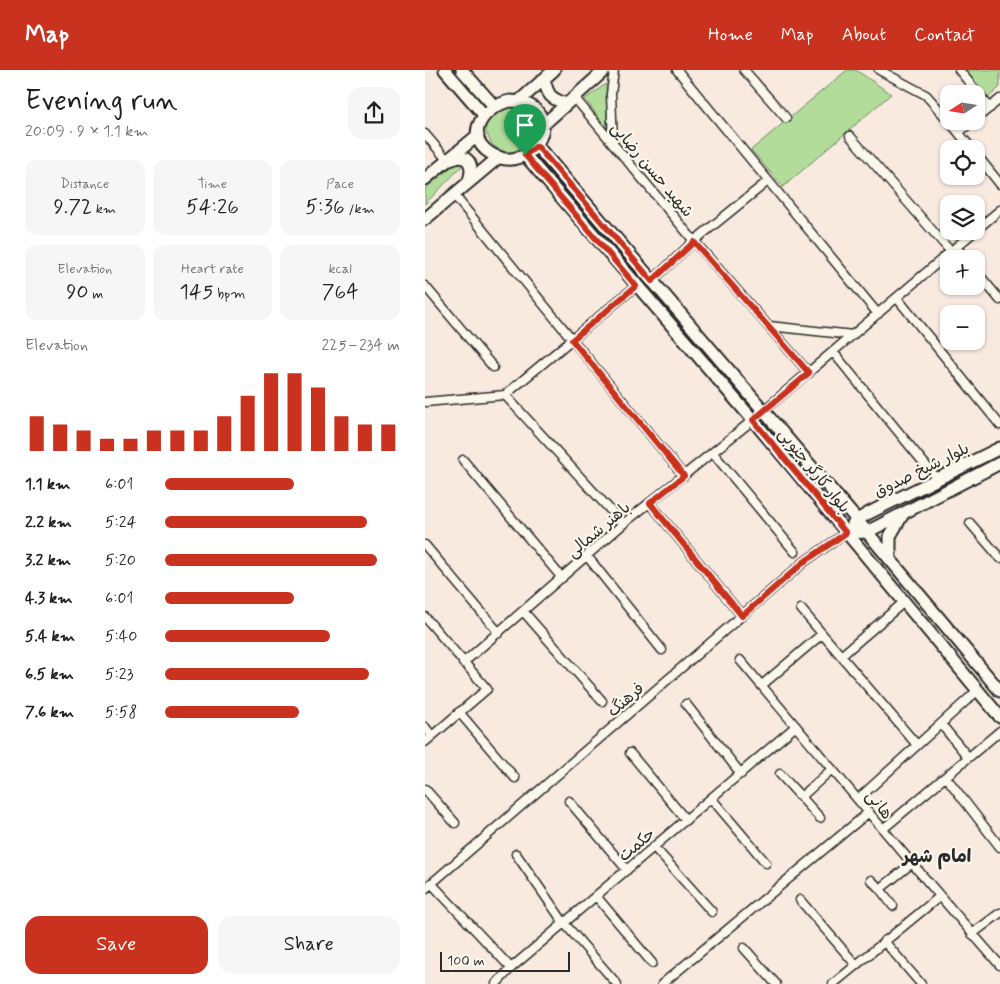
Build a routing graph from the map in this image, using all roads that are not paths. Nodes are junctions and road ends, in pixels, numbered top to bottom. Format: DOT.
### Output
graph roads {
  1 [pos="445,70"];
  2 [pos="462,70"];
  3 [pos="554,70"];
  4 [pos="605,70"];
  5 [pos="614,70"];
  6 [pos="677,70"];
  7 [pos="744,70"];
  8 [pos="879,70"];
  9 [pos="959,70"];
  10 [pos="544,80"];
  11 [pos="1000,99"];
  12 [pos="570,101"];
  13 [pos="518,102"];
  14 [pos="494,106"];
  15 [pos="990,108"];
  16 [pos="940,111"];
  17 [pos="985,112"];
  18 [pos="484,115"];
  19 [pos="786,118"];
  20 [pos="543,124"];
  21 [pos="962,130"];
  22 [pos="959,132"];
  23 [pos="425,134"];
  24 [pos="478,135"];
  25 [pos="851,136"];
  26 [pos="965,140"];
  27 [pos="613,142"];
  28 [pos="537,146"];
  29 [pos="525,155"];
  30 [pos="499,157"];
  31 [pos="448,160"];
  32 [pos="985,165"];
  33 [pos="425,179"];
  34 [pos="768,181"];
  35 [pos="469,182"];
  36 [pos="1000,184"];
  37 [pos="454,195"];
  38 [pos="1000,210"];
  39 [pos="425,218"];
  40 [pos="985,223"];
  41 [pos="965,240"];
  42 [pos="694,242"];
  43 [pos="953,250"];
  44 [pos="940,261"];
  45 [pos="652,281"];
  46 [pos="985,282"];
  47 [pos="425,286"];
  48 [pos="636,286"];
  49 [pos="897,298"];
  50 [pos="1000,300"];
  51 [pos="878,314"];
  52 [pos="769,326"];
  53 [pos="853,334"];
  54 [pos="572,340"];
  55 [pos="833,352"];
  56 [pos="493,367"];
  57 [pos="809,373"];
  58 [pos="505,395"];
  59 [pos="750,396"];
  60 [pos="425,402"];
  61 [pos="738,403"];
  62 [pos="763,411"];
  63 [pos="753,420"];
  64 [pos="1000,424"];
  65 [pos="1000,448"];
  66 [pos="713,453"];
  67 [pos="463,460"];
  68 [pos="1000,464"];
  69 [pos="684,476"];
  70 [pos="937,478"];
  71 [pos="650,503"];
  72 [pos="904,512"];
  73 [pos="857,520"];
  74 [pos="970,523"];
  75 [pos="623,524"];
  76 [pos="867,532"];
  77 [pos="846,533"];
  78 [pos="425,546"];
  79 [pos="795,552"];
  80 [pos="587,556"];
  81 [pos="1000,558"];
  82 [pos="889,559"];
  83 [pos="562,578"];
  84 [pos="904,602"];
  85 [pos="801,609"];
  86 [pos="523,612"];
  87 [pos="742,616"];
  88 [pos="425,617"];
  89 [pos="499,633"];
  90 [pos="822,634"];
  91 [pos="662,650"];
  92 [pos="841,656"];
  93 [pos="740,660"];
  94 [pos="463,663"];
  95 [pos="761,685"];
  96 [pos="978,690"];
  97 [pos="1000,691"];
  98 [pos="602,701"];
  99 [pos="686,704"];
  100 [pos="459,712"];
  101 [pos="1000,716"];
  102 [pos="941,724"];
  103 [pos="796,726"];
  104 [pos="425,728"];
  105 [pos="1000,731"];
  106 [pos="432,736"];
  107 [pos="425,742"];
  108 [pos="917,745"];
  109 [pos="630,753"];
  110 [pos="969,758"];
  111 [pos="832,769"];
  112 [pos="741,774"];
  113 [pos="781,774"];
  114 [pos="946,777"];
  115 [pos="515,778"];
  116 [pos="425,788"];
  117 [pos="801,797"];
  118 [pos="711,798"];
  119 [pos="858,798"];
  120 [pos="569,801"];
  121 [pos="869,812"];
  122 [pos="820,818"];
  123 [pos="686,820"];
  124 [pos="455,823"];
  125 [pos="883,829"];
  126 [pos="654,847"];
  127 [pos="1000,847"];
  128 [pos="516,854"];
  129 [pos="766,862"];
  130 [pos="911,864"];
  131 [pos="627,870"];
  132 [pos="871,880"];
  133 [pos="428,886"];
  134 [pos="880,890"];
  135 [pos="425,893"];
  136 [pos="596,896"];
  137 [pos="939,897"];
  138 [pos="800,900"];
  139 [pos="893,906"];
  140 [pos="712,912"];
  141 [pos="1000,913"];
  142 [pos="564,923"];
  143 [pos="972,934"];
  144 [pos="884,941"];
  145 [pos="745,948"];
  146 [pos="651,963"];
  147 [pos="856,965"];
  148 [pos="1000,966"];
  149 [pos="511,968"];
  150 [pos="496,984"];
  151 [pos="617,984"];
  152 [pos="661,984"];
  153 [pos="776,984"];
  154 [pos="833,984"];
  155 [pos="921,984"];
  1 -- 18 [label="main road"];
  2 -- 14 [label="main road"];
  3 -- 10 [label="main road"];
  4 -- 12 [label="main road"];
  5 -- 27 [label="street"];
  6 -- 34 [label="street"];
  7 -- 19 [label="street"];
  8 -- 16 [label="street"];
  9 -- 15 [label="street"];
  10 -- 12 [label="main road"];
  10 -- 13 [label="main road"];
  11 -- 15 [label="street"];
  12 -- 20 [label="main road"];
  12 -- 27 [label="street, شهید حسن رضایی"];
  13 -- 14 [label="main road"];
  13 -- 20 [label="main road"];
  14 -- 18 [label="main road"];
  15 -- 17 [label="street"];
  18 -- 24 [label="main road"];
  20 -- 28 [label="main road"];
  21 -- 22 [label="street"];
  22 -- 26 [label="street"];
  23 -- 31 [label="street"];
  24 -- 30 [label="main road"];
  24 -- 31 [label="main road"];
  25 -- 43 [label="street"];
  27 -- 42 [label="street, شهید حسن رضایی"];
  28 -- 29 [label="main road"];
  28 -- 45 [label="main road, بلوار کارگر جنوبی"];
  29 -- 30 [label="main road"];
  29 -- 48 [label="main road, بلوار کارگر جنوبی"];
  30 -- 35 [label="main road"];
  31 -- 33 [label="main road"];
  31 -- 35 [label="main road"];
  32 -- 36 [label="street"];
  34 -- 42 [label="street"];
  34 -- 51 [label="street"];
  35 -- 37 [label="main road"];
  37 -- 39 [label="main road"];
  37 -- 54 [label="street"];
  38 -- 40 [label="street"];
  41 -- 43 [label="street"];
  42 -- 45 [label="street"];
  42 -- 52 [label="street, شهید حسن رضایی"];
  44 -- 49 [label="street"];
  45 -- 59 [label="main road, بلوار کارگر جنوبی"];
  46 -- 50 [label="street"];
  47 -- 56 [label="street"];
  48 -- 54 [label="street"];
  48 -- 61 [label="main road, بلوار کارگر جنوبی"];
  49 -- 51 [label="street"];
  49 -- 64 [label="street"];
  51 -- 53 [label="street"];
  52 -- 53 [label="street"];
  52 -- 57 [label="street, شهید حسن رضایی"];
  53 -- 55 [label="street"];
  54 -- 58 [label="street"];
  54 -- 69 [label="street"];
  55 -- 57 [label="street"];
  55 -- 70 [label="street"];
  57 -- 62 [label="street"];
  58 -- 60 [label="street"];
  58 -- 75 [label="street"];
  59 -- 61 [label="main road"];
  59 -- 62 [label="main road, بلوار کارگر جنوبی"];
  61 -- 63 [label="main road, بلوار کارگر جنوبی"];
  62 -- 63 [label="main road"];
  62 -- 73 [label="main road, بلوار کارگر جنوبی"];
  63 -- 66 [label="street, باهنر شمالی"];
  63 -- 77 [label="main road, بلوار کارگر جنوبی"];
  65 -- 70 [label="main road, بلوار شیخ صدوق"];
  66 -- 69 [label="street, باهنر شمالی"];
  66 -- 79 [label="street"];
  67 -- 83 [label="street"];
  68 -- 72 [label="main road, بلوار شیخ صدوق"];
  69 -- 71 [label="street, باهنر شمالی"];
  70 -- 73 [label="main road, بلوار شیخ صدوق"];
  71 -- 75 [label="street, باهنر شمالی"];
  71 -- 87 [label="street"];
  72 -- 76 [label="main road, بلوار شیخ صدوق"];
  72 -- 82 [label="main road"];
  73 -- 76 [label="main road, بلوار کارگر جنوبی"];
  73 -- 77 [label="main road"];
  74 -- 81 [label="street"];
  75 -- 80 [label="street, باهنر شمالی"];
  76 -- 77 [label="main road"];
  76 -- 82 [label="main road, بلوار کارگر جنوبی"];
  77 -- 84 [label="main road, بلوار کارگر جنوبی"];
  77 -- 87 [label="street, فرهنگ"];
  78 -- 89 [label="street"];
  80 -- 83 [label="street, باهنر شمالی"];
  80 -- 91 [label="street"];
  82 -- 97 [label="main road, بلوار کارگر جنوبی"];
  83 -- 86 [label="street, باهنر شمالی"];
  84 -- 92 [label="street"];
  84 -- 96 [label="main road, بلوار کارگر جنوبی"];
  85 -- 90 [label="street"];
  86 -- 89 [label="street, باهنر شمالی"];
  86 -- 98 [label="street"];
  87 -- 133 [label="street, فرهنگ"];
  88 -- 94 [label="street"];
  89 -- 94 [label="street, باهنر شمالی"];
  90 -- 92 [label="street"];
  90 -- 95 [label="street"];
  92 -- 108 [label="street"];
  93 -- 95 [label="street, هانی"];
  94 -- 100 [label="street"];
  95 -- 103 [label="street, هانی"];
  96 -- 101 [label="main road, بلوار کارگر جنوبی"];
  96 -- 102 [label="street"];
  99 -- 112 [label="street"];
  100 -- 106 [label="street"];
  100 -- 115 [label="street"];
  102 -- 108 [label="street"];
  102 -- 110 [label="street"];
  103 -- 111 [label="street, هانی"];
  103 -- 112 [label="street, حکمت"];
  104 -- 106 [label="street"];
  105 -- 110 [label="street"];
  106 -- 107 [label="street"];
  108 -- 119 [label="street"];
  109 -- 123 [label="street"];
  110 -- 114 [label="street"];
  111 -- 117 [label="street"];
  111 -- 119 [label="street, هانی"];
  112 -- 118 [label="street, حکمت"];
  113 -- 117 [label="street"];
  114 -- 125 [label="street"];
  114 -- 127 [label="street"];
  116 -- 124 [label="street"];
  117 -- 122 [label="street"];
  118 -- 123 [label="street, حکمت"];
  118 -- 129 [label="street"];
  119 -- 121 [label="street, هانی"];
  120 -- 131 [label="street"];
  121 -- 125 [label="street, هانی"];
  121 -- 152 [label="street"];
  123 -- 126 [label="street, حکمت"];
  125 -- 130 [label="street, هانی"];
  126 -- 131 [label="street, حکمت"];
  126 -- 140 [label="street"];
  128 -- 142 [label="street"];
  130 -- 134 [label="street"];
  130 -- 137 [label="street, هانی"];
  131 -- 136 [label="street, حکمت"];
  132 -- 134 [label="street"];
  133 -- 135 [label="street, فرهنگ"];
  133 -- 149 [label="street"];
  134 -- 139 [label="street"];
  136 -- 142 [label="street, حکمت"];
  136 -- 146 [label="street"];
  137 -- 143 [label="street, هانی"];
  137 -- 144 [label="street"];
  138 -- 147 [label="street"];
  141 -- 143 [label="street"];
  142 -- 149 [label="street, حکمت"];
  142 -- 151 [label="street"];
  143 -- 148 [label="street, هانی"];
  144 -- 147 [label="street"];
  144 -- 155 [label="street"];
  145 -- 153 [label="street"];
  147 -- 154 [label="street"];
  149 -- 150 [label="street, حکمت"];
}
